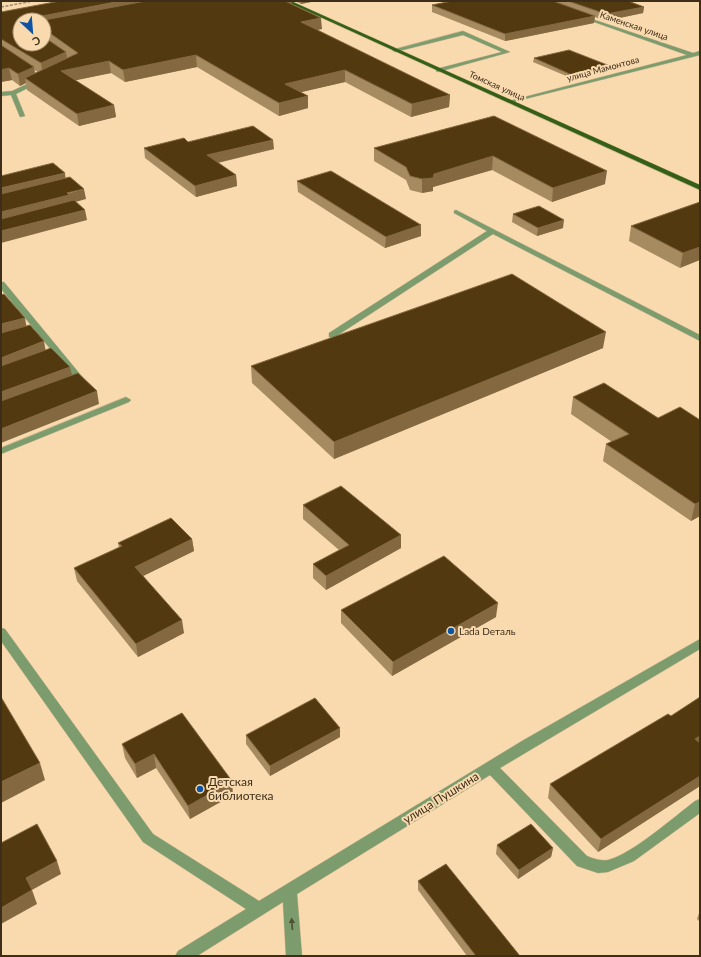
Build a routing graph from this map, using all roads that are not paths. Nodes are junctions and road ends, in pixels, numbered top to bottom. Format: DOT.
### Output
graph roads {
  1 [pos="286,1"];
  2 [pos="577,14"];
  3 [pos="394,50"];
  4 [pos="700,53"];
  5 [pos="693,55"];
  6 [pos="700,58"];
  7 [pos="438,70"];
  8 [pos="37,75"];
  9 [pos="13,93"];
  10 [pos="1,94"];
  11 [pos="511,102"];
  12 [pos="22,116"];
  13 [pos="700,188"];
  14 [pos="456,212"];
  15 [pos="492,231"];
  16 [pos="1,284"];
  17 [pos="40,331"];
  18 [pos="27,335"];
  19 [pos="332,335"];
  20 [pos="700,338"];
  21 [pos="67,387"];
  22 [pos="126,400"];
  23 [pos="1,451"];
  24 [pos="1,632"];
  25 [pos="700,642"];
  26 [pos="491,767"];
  27 [pos="700,805"];
  28 [pos="290,891"];
  29 [pos="260,910"];
  30 [pos="183,956"];
  31 [pos="294,956"];
  1 -- 3 [label="main road, Томская улица"];
  2 -- 5 [label="street, Каменская улица"];
  3 -- 7 [label="main road, Томская улица"];
  3 -- 7 [label="street"];
  4 -- 5 [label="street, улица Мамонтова"];
  5 -- 6 [label="street, Каменская улица"];
  5 -- 11 [label="street, улица Мамонтова"];
  7 -- 11 [label="main road, Томская улица"];
  8 -- 9 [label="street"];
  9 -- 10 [label="street"];
  9 -- 12 [label="street"];
  11 -- 13 [label="main road, Томская улица"];
  14 -- 15 [label="street"];
  15 -- 19 [label="street"];
  15 -- 20 [label="street"];
  16 -- 17 [label="street"];
  17 -- 18 [label="street"];
  17 -- 21 [label="street"];
  22 -- 23 [label="street"];
  24 -- 29 [label="street"];
  25 -- 26 [label="street, улица Пушкина"];
  26 -- 27 [label="street"];
  26 -- 28 [label="street, улица Пушкина"];
  28 -- 29 [label="street, улица Пушкина"];
  31 -- 28 [label="street, one-way"];
  29 -- 30 [label="street, улица Пушкина"];
}
